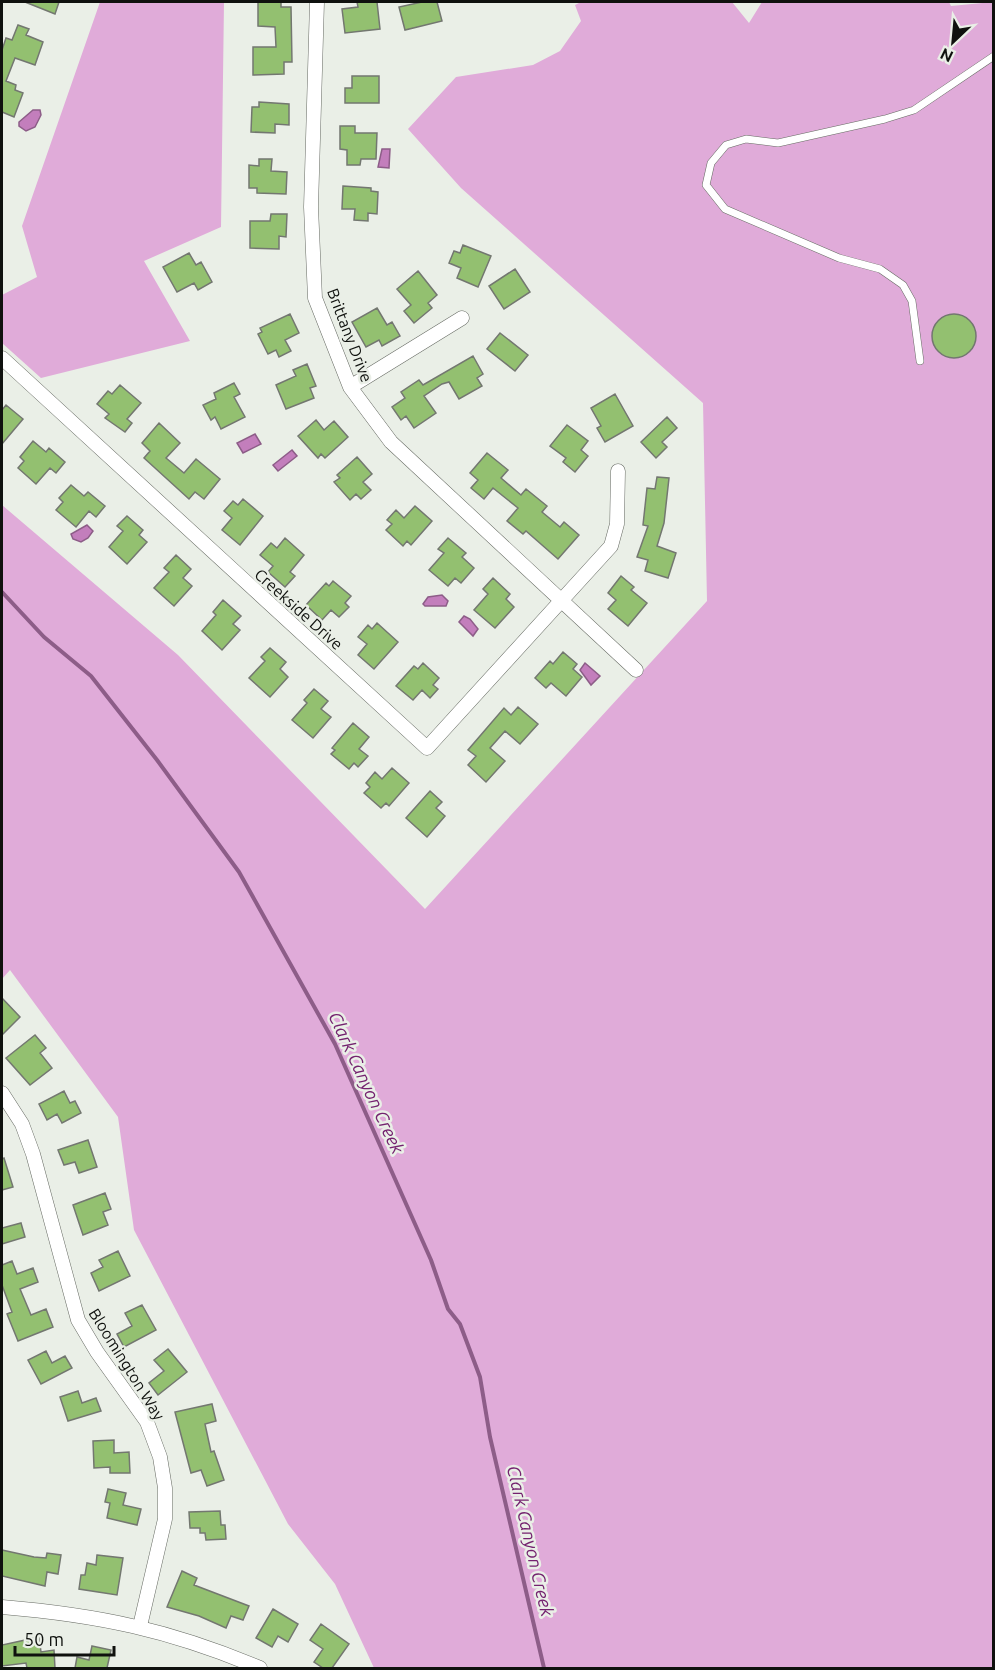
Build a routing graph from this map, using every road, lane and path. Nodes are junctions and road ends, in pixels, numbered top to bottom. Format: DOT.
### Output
graph roads {
  1 [pos="317,2"];
  2 [pos="993,56"];
  3 [pos="462,318"];
  4 [pos="2,358"];
  5 [pos="920,361"];
  6 [pos="350,387"];
  7 [pos="618,471"];
  8 [pos="561,600"];
  9 [pos="636,670"];
  10 [pos="2,1093"];
  11 [pos="2,1607"];
  12 [pos="140,1626"];
  13 [pos="260,1668"];
  1 -- 6 [label="street, Brittany Drive"];
  2 -- 5 [label="lane"];
  3 -- 6 [label="street"];
  4 -- 8 [label="street, Creekside Drive"];
  6 -- 8 [label="street, Brittany Drive"];
  7 -- 8 [label="street"];
  8 -- 9 [label="street, Brittany Drive"];
  10 -- 12 [label="street, Bloomington Way"];
  11 -- 12 [label="street"];
  12 -- 13 [label="street"];
}
